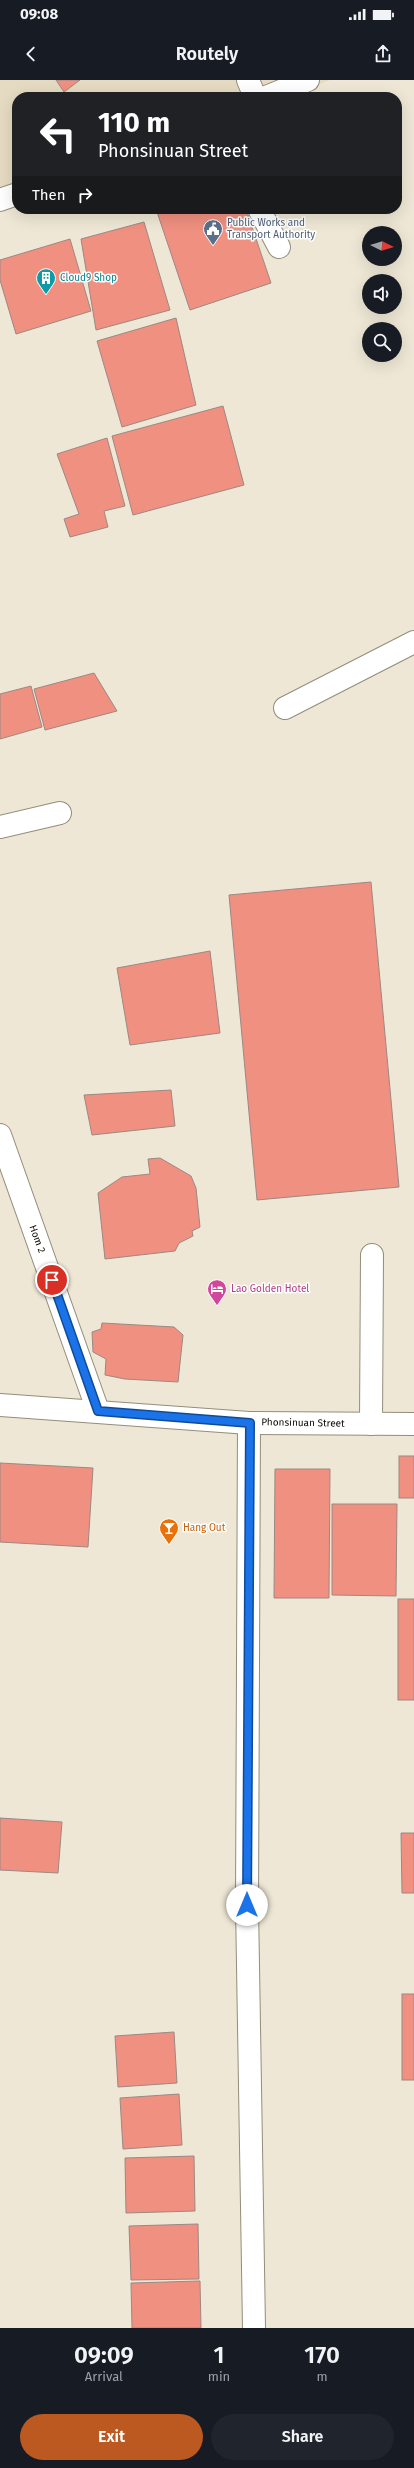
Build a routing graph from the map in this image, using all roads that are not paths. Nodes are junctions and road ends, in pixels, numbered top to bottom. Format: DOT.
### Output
graph roads {
  1 [pos="248,80"];
  2 [pos="308,80"];
  3 [pos="253,92"];
  4 [pos="278,92"];
  5 [pos="12,196"];
  6 [pos="0,200"];
  7 [pos="262,214"];
  8 [pos="279,247"];
  9 [pos="414,642"];
  10 [pos="285,708"];
  11 [pos="60,813"];
  12 [pos="0,827"];
  13 [pos="0,1135"];
  14 [pos="372,1255"];
  15 [pos="0,1404"];
  16 [pos="98,1411"];
  17 [pos="250,1423"];
  18 [pos="370,1424"];
  19 [pos="414,1424"];
  20 [pos="254,2328"];
  1 -- 3 [label="street"];
  2 -- 4 [label="street"];
  5 -- 6 [label="street"];
  7 -- 8 [label="street"];
  9 -- 10 [label="street"];
  11 -- 12 [label="street"];
  13 -- 16 [label="street, Hom 2"];
  14 -- 18 [label="street"];
  15 -- 16 [label="street, Phonsinuan Street"];
  16 -- 17 [label="street, Phonsinuan Street"];
  17 -- 18 [label="street, Phonsinuan Street"];
  17 -- 20 [label="street"];
  18 -- 19 [label="street, Phonsinuan Street"];
}
